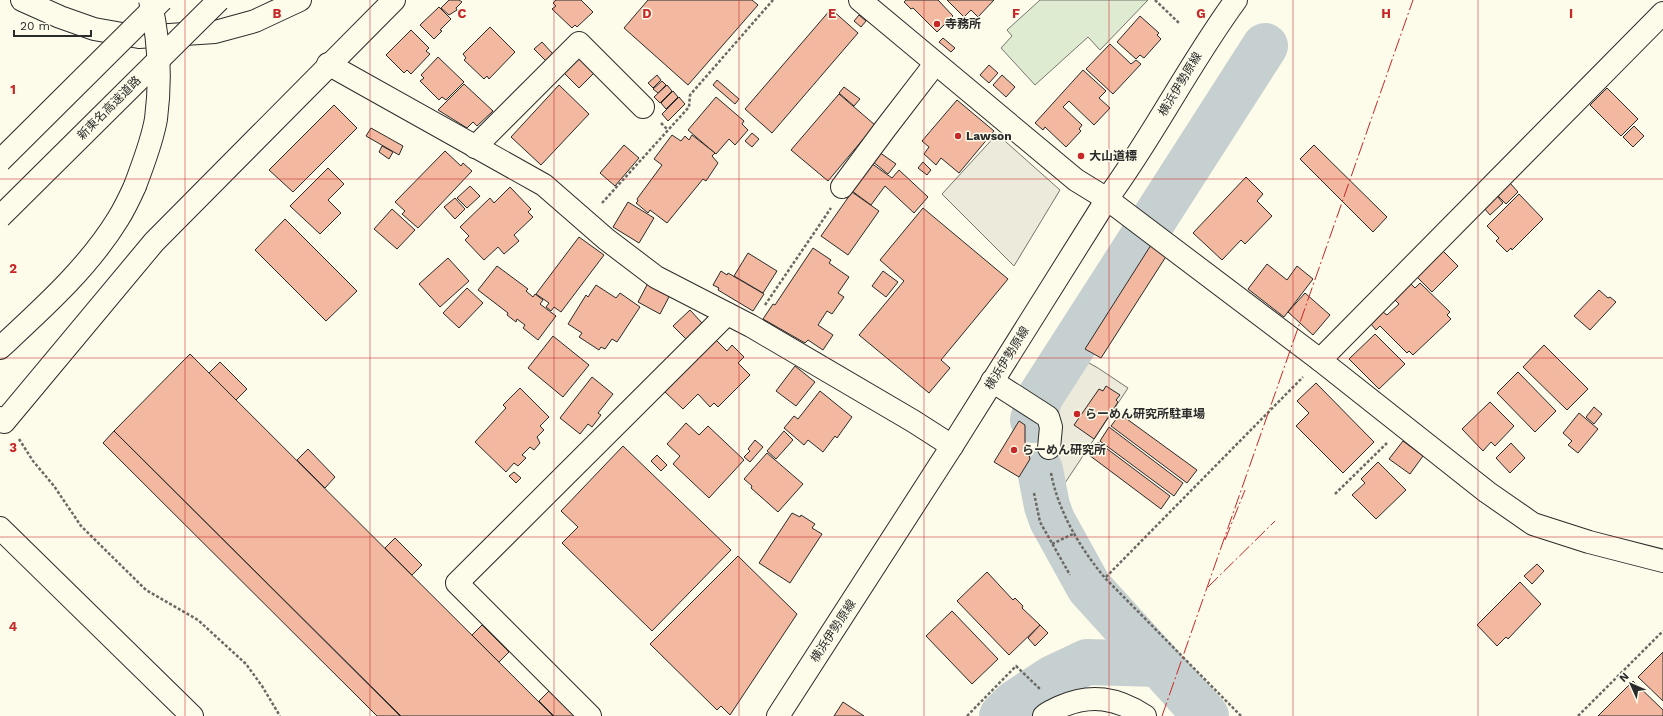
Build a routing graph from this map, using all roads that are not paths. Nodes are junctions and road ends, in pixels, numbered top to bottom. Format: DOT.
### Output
graph roads {
  1 [pos="22,0"];
  2 [pos="150,0"];
  3 [pos="162,0"];
  4 [pos="219,0"];
  5 [pos="300,0"];
  6 [pos="394,0"];
  7 [pos="1236,0"];
  8 [pos="867,2"];
  9 [pos="1663,13"];
  10 [pos="328,64"];
  11 [pos="935,64"];
  12 [pos="642,107"];
  13 [pos="475,147"];
  14 [pos="0,161"];
  15 [pos="842,188"];
  16 [pos="1107,199"];
  17 [pos="0,217"];
  18 [pos="727,314"];
  19 [pos="0,348"];
  20 [pos="1320,360"];
  21 [pos="992,381"];
  22 [pos="1,422"];
  23 [pos="952,446"];
  24 [pos="1049,448"];
  25 [pos="0,528"];
  26 [pos="1663,561"];
  27 [pos="192,716"];
  28 [pos="590,716"];
  29 [pos="778,716"];
  30 [pos="1044,716"];
  31 [pos="1145,716"];
  1 -- 5 [label="main road"];
  2 -- 19 [label="main road, bridge"];
  3 -- 14 [label="main road, bridge"];
  4 -- 17 [label="main road, 新東名高速道路, bridge"];
  6 -- 10 [label="main road"];
  7 -- 16 [label="main road, 横浜伊勢原線"];
  8 -- 11 [label="main road"];
  9 -- 20 [label="main road"];
  10 -- 13 [label="main road"];
  10 -- 22 [label="main road"];
  11 -- 15 [label="main road"];
  11 -- 16 [label="main road"];
  12 -- 13 [label="main road"];
  13 -- 18 [label="main road"];
  16 -- 20 [label="main road"];
  16 -- 21 [label="main road, 横浜伊勢原線"];
  18 -- 23 [label="main road"];
  18 -- 28 [label="main road"];
  20 -- 26 [label="main road"];
  21 -- 23 [label="main road, 横浜伊勢原線"];
  21 -- 24 [label="main road"];
  23 -- 29 [label="main road, 横浜伊勢原線"];
  25 -- 27 [label="main road"];
  30 -- 31 [label="main road"];
}
